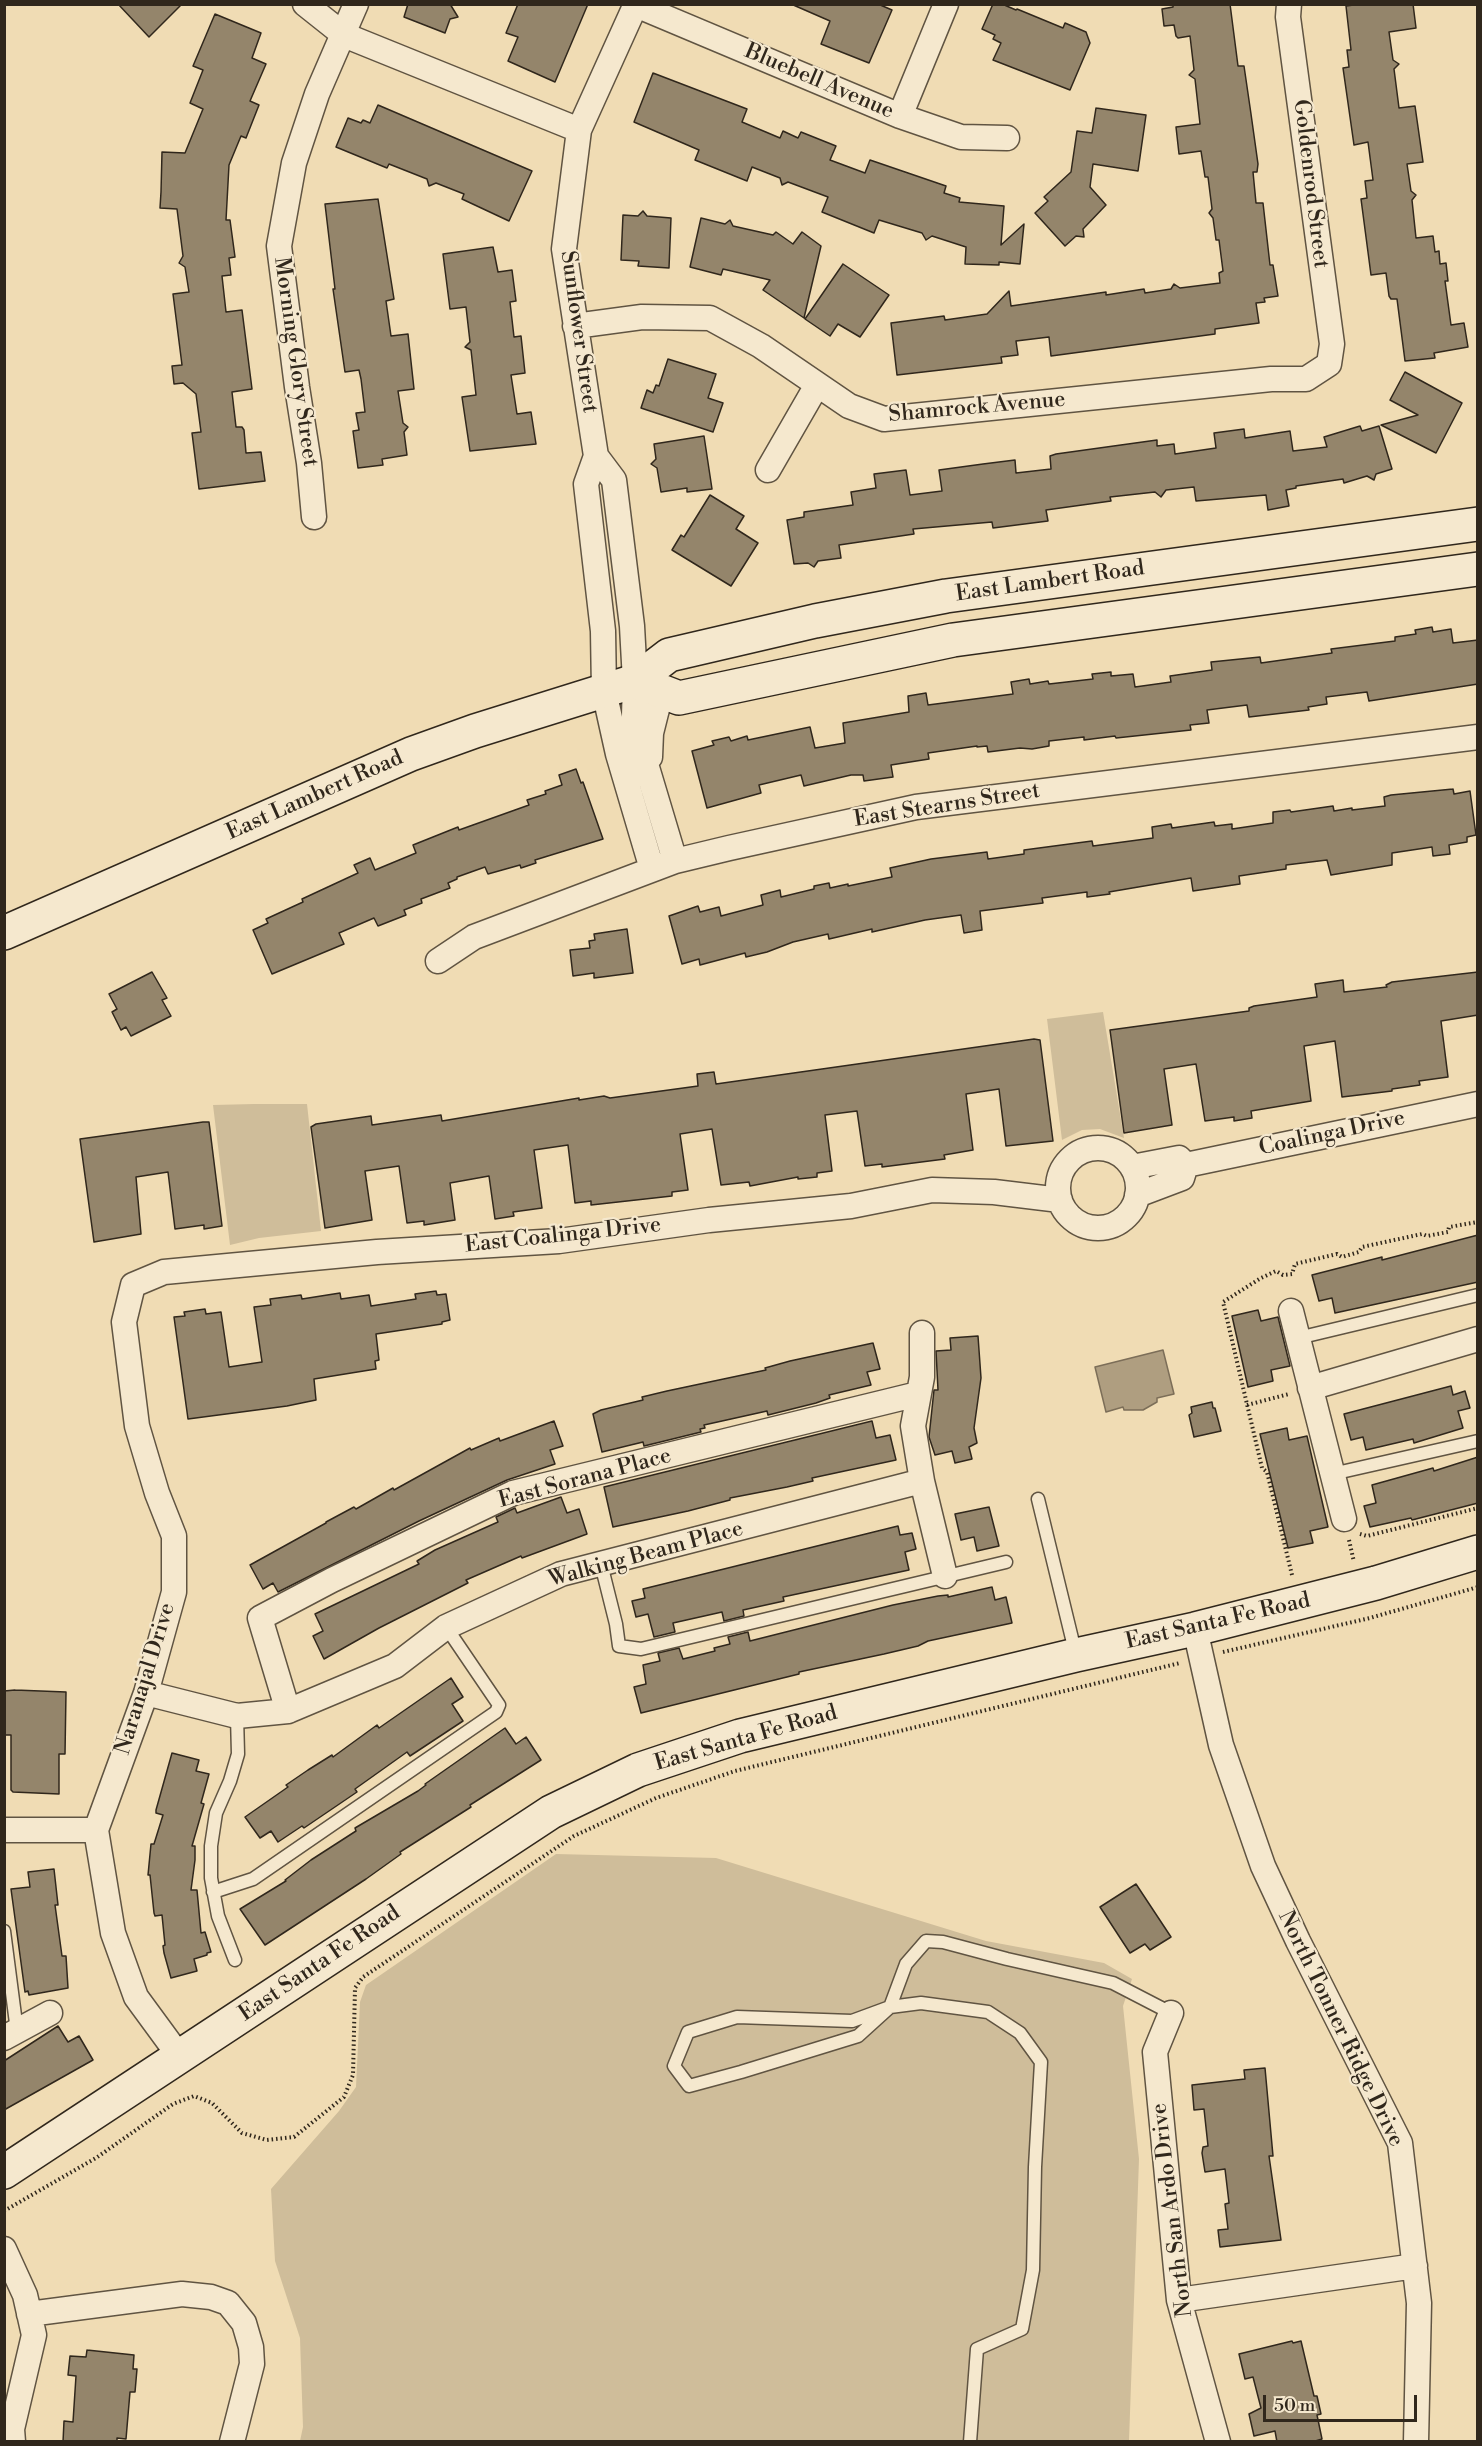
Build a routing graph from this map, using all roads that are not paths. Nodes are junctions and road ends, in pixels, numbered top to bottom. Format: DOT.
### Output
graph roads {
  1 [pos="305,4"];
  2 [pos="356,4"];
  3 [pos="946,4"];
  4 [pos="1289,4"];
  5 [pos="636,5"];
  6 [pos="344,35"];
  7 [pos="900,116"];
  8 [pos="579,130"];
  9 [pos="1007,138"];
  10 [pos="575,326"];
  11 [pos="1329,364"];
  12 [pos="817,385"];
  13 [pos="596,456"];
  14 [pos="768,470"];
  15 [pos="314,517"];
  16 [pos="1478,524"];
  17 [pos="1478,569"];
  18 [pos="635,681"];
  19 [pos="604,691"];
  20 [pos="665,693"];
  21 [pos="1478,737"];
  22 [pos="650,777"];
  23 [pos="675,861"];
  24 [pos="652,869"];
  25 [pos="4,933"];
  26 [pos="438,961"];
  27 [pos="1478,1104"];
  28 [pos="1186,1166"];
  29 [pos="1132,1167"];
  30 [pos="1059,1190"];
  31 [pos="1137,1195"];
  32 [pos="133,1285"];
  33 [pos="1478,1295"];
  34 [pos="1291,1311"];
  35 [pos="922,1333"];
  36 [pos="1298,1338"];
  37 [pos="1477,1340"];
  38 [pos="1310,1388"];
  39 [pos="918,1394"];
  40 [pos="1478,1441"];
  41 [pos="1332,1474"];
  42 [pos="922,1481"];
  43 [pos="1038,1499"];
  44 [pos="1347,1532"];
  45 [pos="1478,1552"];
  46 [pos="1006,1562"];
  47 [pos="601,1564"];
  48 [pos="945,1576"];
  49 [pos="446,1627"];
  50 [pos="1195,1629"];
  51 [pos="1076,1655"];
  52 [pos="146,1694"];
  53 [pos="288,1711"];
  54 [pos="237,1716"];
  55 [pos="4,1830"];
  56 [pos="96,1830"];
  57 [pos="213,1892"];
  58 [pos="4,1931"];
  59 [pos="235,1960"];
  60 [pos="890,2007"];
  61 [pos="50,2013"];
  62 [pos="1171,2013"];
  63 [pos="11,2035"];
  64 [pos="180,2057"];
  65 [pos="4,2172"];
  66 [pos="4,2249"];
  67 [pos="1415,2266"];
  68 [pos="1179,2300"];
  69 [pos="29,2314"];
  70 [pos="10,2433"];
  71 [pos="232,2442"];
  72 [pos="970,2442"];
  73 [pos="1218,2442"];
  74 [pos="1416,2442"];
  1 -- 6 [label="street"];
  2 -- 6 [label="street, Morning Glory Street"];
  3 -- 7 [label="street"];
  4 -- 11 [label="street, Goldenrod Street"];
  5 -- 7 [label="street, Bluebell Avenue"];
  5 -- 8 [label="street, Sunflower Street"];
  6 -- 8 [label="street"];
  6 -- 15 [label="street, Morning Glory Street"];
  7 -- 9 [label="street, Bluebell Avenue"];
  8 -- 10 [label="street, Sunflower Street"];
  10 -- 12 [label="street, Shamrock Avenue"];
  10 -- 13 [label="street, Sunflower Street"];
  11 -- 12 [label="street, Shamrock Avenue"];
  12 -- 14 [label="street"];
  13 -- 18 [label="street, Sunflower Street"];
  13 -- 19 [label="street, Sunflower Street"];
  16 -- 18 [label="main road, East Lambert Road"];
  17 -- 20 [label="main road, East Lambert Road"];
  18 -- 19 [label="main road, East Lambert Road"];
  18 -- 20 [label="main road, East Lambert Road"];
  18 -- 22 [label="street, Sunflower Street"];
  19 -- 24 [label="street, Sunflower Street"];
  19 -- 25 [label="main road, East Lambert Road"];
  20 -- 22 [label="street"];
  21 -- 23 [label="street, East Stearns Street"];
  22 -- 23 [label="street, Sunflower Street"];
  23 -- 24 [label="street, East Stearns Street"];
  24 -- 26 [label="street, East Stearns Street"];
  27 -- 28 [label="street, Coalinga Drive"];
  28 -- 29 [label="street, Coalinga Drive"];
  28 -- 31 [label="street, Coalinga Drive"];
  29 -- 30 [label="street"];
  29 -- 31 [label="street"];
  30 -- 31 [label="street"];
  30 -- 32 [label="street, East Coalinga Drive"];
  32 -- 52 [label="street, Naranajal Drive"];
  33 -- 36 [label="lane"];
  34 -- 36 [label="street"];
  35 -- 39 [label="street"];
  36 -- 38 [label="street"];
  37 -- 38 [label="street"];
  38 -- 41 [label="street"];
  39 -- 42 [label="street"];
  39 -- 53 [label="street, East Sorana Place"];
  40 -- 41 [label="lane"];
  41 -- 44 [label="street"];
  42 -- 47 [label="street, Walking Beam Place"];
  42 -- 48 [label="street"];
  43 -- 51 [label="lane"];
  45 -- 50 [label="main road, East Santa Fe Road"];
  46 -- 48 [label="lane"];
  47 -- 48 [label="lane"];
  47 -- 49 [label="street, Walking Beam Place"];
  49 -- 53 [label="street, Walking Beam Place"];
  49 -- 57 [label="lane"];
  50 -- 51 [label="main road, East Santa Fe Road"];
  50 -- 67 [label="street, North Tonner Ridge Drive"];
  51 -- 64 [label="main road, East Santa Fe Road"];
  52 -- 54 [label="street, Walking Beam Place"];
  52 -- 56 [label="street, Naranajal Drive"];
  53 -- 54 [label="street, Walking Beam Place"];
  54 -- 57 [label="lane"];
  55 -- 56 [label="street"];
  56 -- 64 [label="street, Naranajal Drive"];
  57 -- 59 [label="lane"];
  58 -- 63 [label="lane"];
  60 -- 60 [label="lane"];
  60 -- 62 [label="lane"];
  60 -- 72 [label="lane"];
  61 -- 63 [label="street"];
  62 -- 68 [label="street, North San Ardo Drive"];
  64 -- 65 [label="main road, East Santa Fe Road"];
  66 -- 69 [label="street"];
  67 -- 68 [label="street"];
  67 -- 74 [label="street, North Tonner Ridge Drive"];
  68 -- 73 [label="street, North San Ardo Drive"];
  69 -- 70 [label="street"];
  69 -- 71 [label="street"];
}
